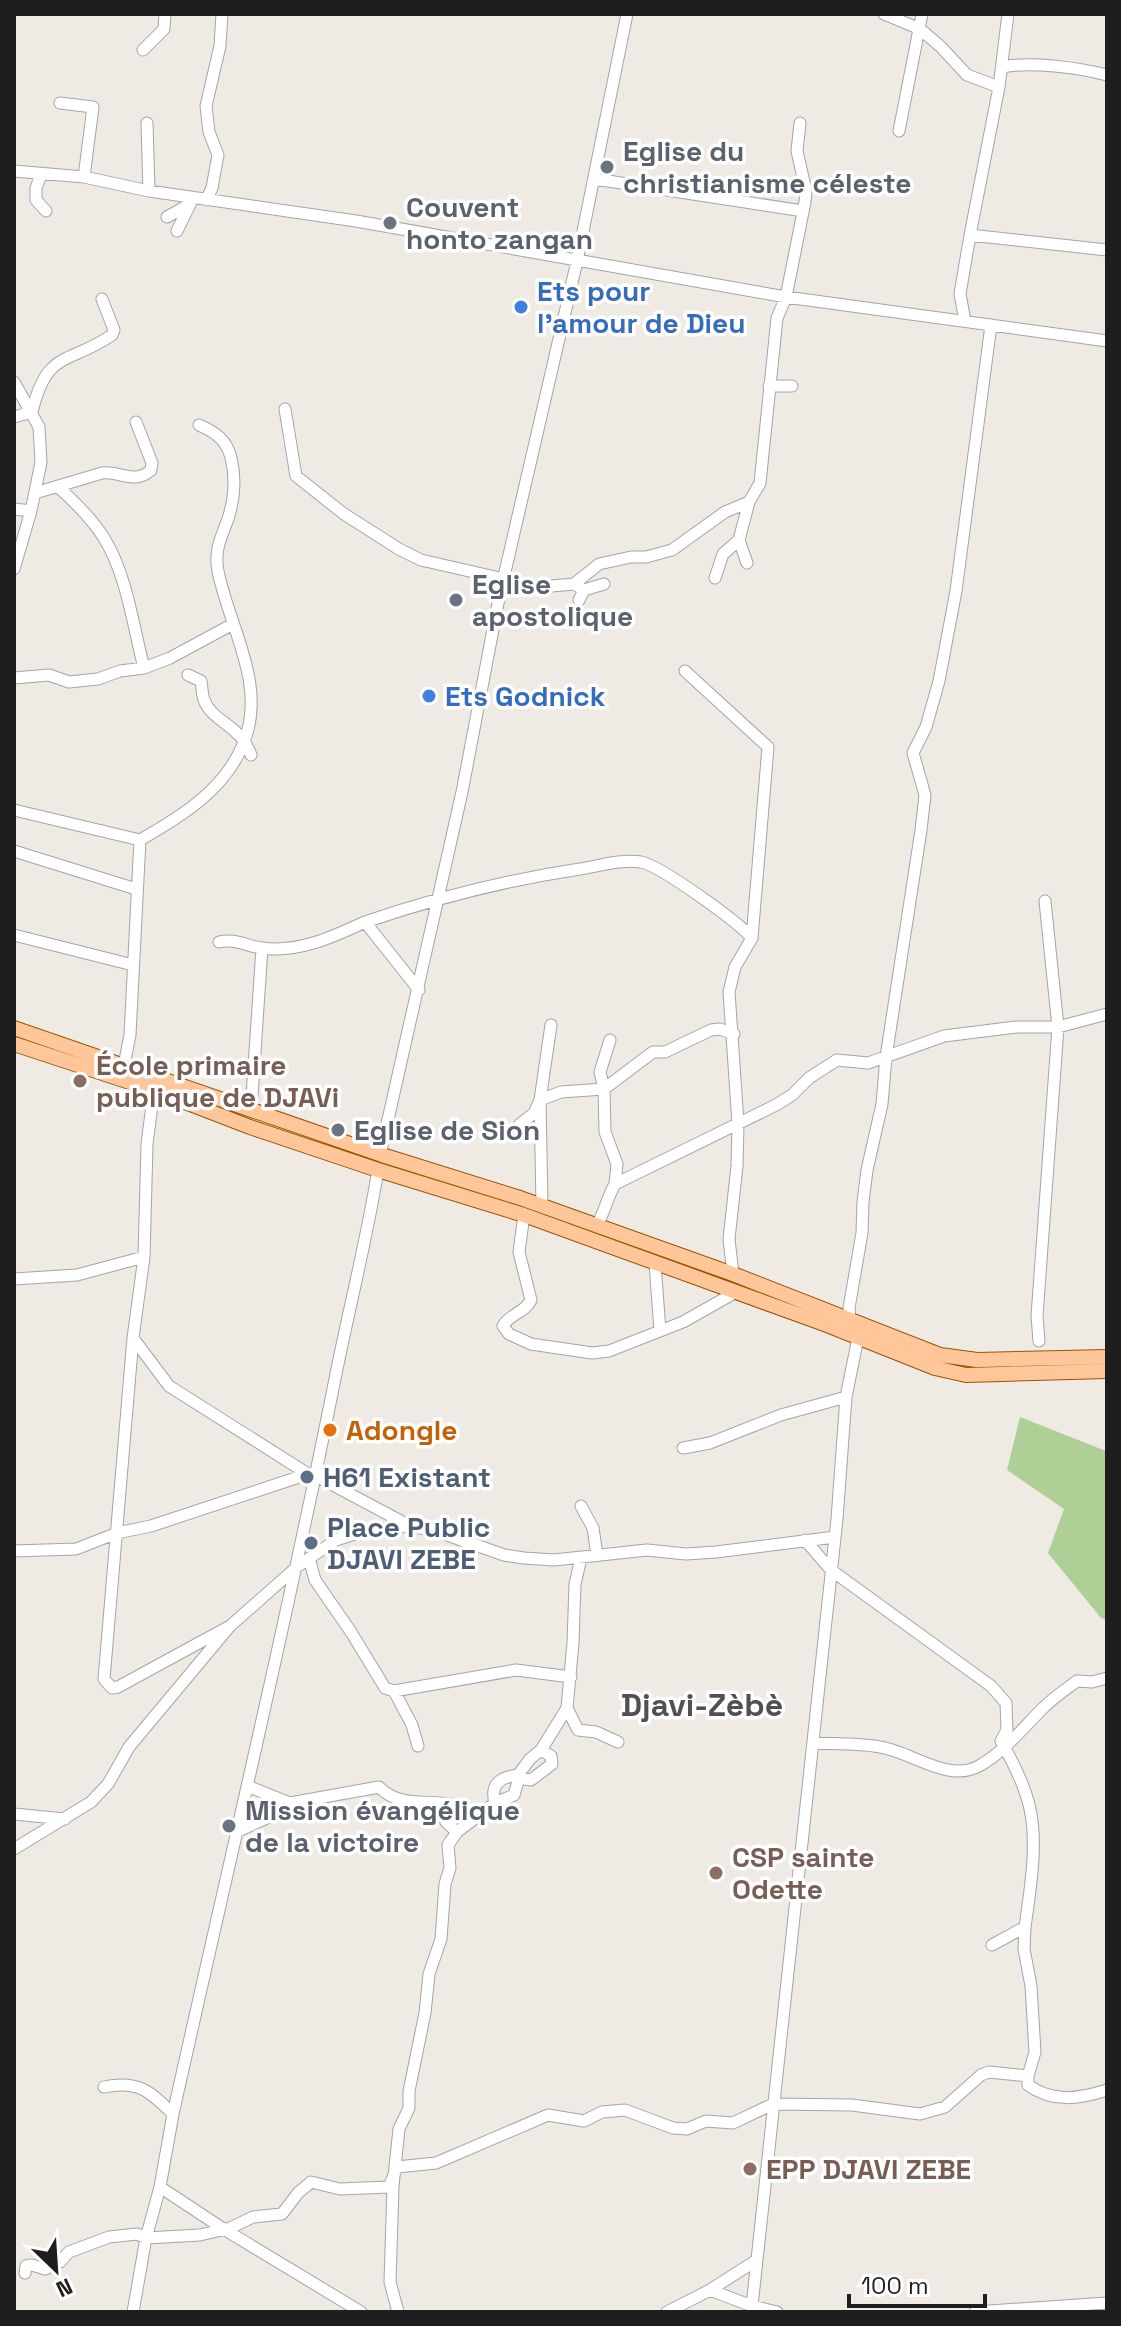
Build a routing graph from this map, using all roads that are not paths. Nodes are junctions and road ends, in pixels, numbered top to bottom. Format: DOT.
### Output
graph roads {
  1 [pos="165,14"];
  2 [pos="221,14"];
  3 [pos="627,14"];
  4 [pos="884,14"];
  5 [pos="922,14"];
  6 [pos="1008,14"];
  7 [pos="920,29"];
  8 [pos="143,50"];
  9 [pos="1003,67"];
  10 [pos="1107,75"];
  11 [pos="999,87"];
  12 [pos="60,103"];
  13 [pos="147,123"];
  14 [pos="800,123"];
  15 [pos="899,131"];
  16 [pos="14,171"];
  17 [pos="41,175"];
  18 [pos="84,177"];
  19 [pos="595,179"];
  20 [pos="149,191"];
  21 [pos="206,200"];
  22 [pos="192,201"];
  23 [pos="46,211"];
  24 [pos="803,211"];
  25 [pos="167,217"];
  26 [pos="177,231"];
  27 [pos="970,235"];
  28 [pos="1107,250"];
  29 [pos="577,261"];
  30 [pos="786,297"];
  31 [pos="102,299"];
  32 [pos="965,321"];
  33 [pos="991,325"];
  34 [pos="1107,341"];
  35 [pos="14,382"];
  36 [pos="769,386"];
  37 [pos="792,386"];
  38 [pos="285,409"];
  39 [pos="32,412"];
  40 [pos="14,417"];
  41 [pos="136,422"];
  42 [pos="199,425"];
  43 [pos="58,487"];
  44 [pos="35,493"];
  45 [pos="749,502"];
  46 [pos="14,509"];
  47 [pos="31,511"];
  48 [pos="739,540"];
  49 [pos="747,563"];
  50 [pos="14,569"];
  51 [pos="715,578"];
  52 [pos="504,579"];
  53 [pos="604,584"];
  54 [pos="579,591"];
  55 [pos="233,624"];
  56 [pos="144,668"];
  57 [pos="685,671"];
  58 [pos="188,675"];
  59 [pos="14,678"];
  60 [pos="245,740"];
  61 [pos="251,755"];
  62 [pos="14,810"];
  63 [pos="140,840"];
  64 [pos="14,851"];
  65 [pos="136,889"];
  66 [pos="439,897"];
  67 [pos="1045,901"];
  68 [pos="365,922"];
  69 [pos="14,935"];
  70 [pos="752,938"];
  71 [pos="219,942"];
  72 [pos="262,948"];
  73 [pos="133,965"];
  74 [pos="419,990"];
  75 [pos="1107,1014"];
  76 [pos="551,1025"];
  77 [pos="1058,1027"];
  78 [pos="14,1028"];
  79 [pos="734,1034"];
  80 [pos="610,1040"];
  81 [pos="14,1044"];
  82 [pos="886,1057"];
  83 [pos="124,1065"];
  84 [pos="604,1089"];
  85 [pos="154,1090"];
  86 [pos="540,1100"];
  87 [pos="251,1111"];
  88 [pos="738,1123"];
  89 [pos="519,1125"];
  90 [pos="380,1155"];
  91 [pos="378,1170"];
  92 [pos="615,1184"];
  93 [pos="542,1206"];
  94 [pos="524,1215"];
  95 [pos="597,1225"];
  96 [pos="144,1257"];
  97 [pos="655,1263"];
  98 [pos="733,1274"];
  99 [pos="14,1279"];
  100 [pos="736,1292"];
  101 [pos="850,1320"];
  102 [pos="660,1331"];
  103 [pos="133,1338"];
  104 [pos="858,1338"];
  105 [pos="1039,1341"];
  106 [pos="1107,1357"];
  107 [pos="1107,1371"];
  108 [pos="846,1397"];
  109 [pos="683,1448"];
  110 [pos="312,1475"];
  111 [pos="581,1506"];
  112 [pos="410,1526"];
  113 [pos="117,1533"];
  114 [pos="835,1537"];
  115 [pos="805,1540"];
  116 [pos="14,1551"];
  117 [pos="597,1555"];
  118 [pos="309,1558"];
  119 [pos="581,1558"];
  120 [pos="298,1566"];
  121 [pos="831,1570"];
  122 [pos="230,1626"];
  123 [pos="571,1677"];
  124 [pos="1107,1678"];
  125 [pos="394,1691"];
  126 [pos="567,1708"];
  127 [pos="618,1742"];
  128 [pos="813,1743"];
  129 [pos="418,1746"];
  130 [pos="1005,1747"];
  131 [pos="541,1750"];
  132 [pos="518,1777"];
  133 [pos="247,1786"];
  134 [pos="290,1803"];
  135 [pos="495,1803"];
  136 [pos="14,1814"];
  137 [pos="65,1819"];
  138 [pos="236,1832"];
  139 [pos="457,1832"];
  140 [pos="14,1849"];
  141 [pos="1025,1927"];
  142 [pos="992,1945"];
  143 [pos="1028,2076"];
  144 [pos="104,2087"];
  145 [pos="1107,2090"];
  146 [pos="773,2104"];
  147 [pos="173,2114"];
  148 [pos="397,2167"];
  149 [pos="160,2187"];
  150 [pos="222,2228"];
  151 [pos="143,2235"];
  152 [pos="757,2260"];
  153 [pos="25,2273"];
  154 [pos="710,2290"];
  155 [pos="1107,2303"];
  156 [pos="752,2306"];
  157 [pos="1068,2309"];
  158 [pos="133,2312"];
  159 [pos="361,2312"];
  160 [pos="398,2312"];
  161 [pos="667,2312"];
  162 [pos="777,2312"];
  163 [pos="975,2312"];
  1 -- 8 [label="street"];
  2 -- 21 [label="street"];
  3 -- 19 [label="street"];
  4 -- 7 [label="street"];
  5 -- 7 [label="street"];
  6 -- 9 [label="street"];
  7 -- 11 [label="street"];
  7 -- 15 [label="street"];
  9 -- 10 [label="street"];
  9 -- 11 [label="street"];
  11 -- 27 [label="street"];
  12 -- 18 [label="street"];
  13 -- 20 [label="street"];
  14 -- 24 [label="street"];
  16 -- 17 [label="street"];
  17 -- 18 [label="street"];
  17 -- 23 [label="street"];
  18 -- 20 [label="street"];
  19 -- 24 [label="street"];
  19 -- 29 [label="street"];
  20 -- 22 [label="street"];
  21 -- 22 [label="street"];
  21 -- 29 [label="street"];
  22 -- 25 [label="street"];
  22 -- 26 [label="street"];
  24 -- 30 [label="street"];
  27 -- 28 [label="street"];
  27 -- 32 [label="street"];
  29 -- 30 [label="street"];
  29 -- 52 [label="street"];
  30 -- 32 [label="street"];
  30 -- 36 [label="street"];
  31 -- 39 [label="street"];
  32 -- 33 [label="street"];
  33 -- 34 [label="street"];
  33 -- 82 [label="street"];
  35 -- 39 [label="street"];
  36 -- 37 [label="street"];
  36 -- 45 [label="street"];
  38 -- 52 [label="street"];
  39 -- 40 [label="street"];
  39 -- 44 [label="street"];
  41 -- 43 [label="street"];
  42 -- 55 [label="street"];
  43 -- 44 [label="street"];
  43 -- 56 [label="street"];
  44 -- 47 [label="street"];
  45 -- 48 [label="street"];
  45 -- 54 [label="street"];
  46 -- 47 [label="street"];
  47 -- 50 [label="street"];
  48 -- 49 [label="street"];
  48 -- 51 [label="street"];
  52 -- 54 [label="street"];
  52 -- 66 [label="street"];
  53 -- 54 [label="street"];
  55 -- 56 [label="street"];
  55 -- 60 [label="street"];
  56 -- 59 [label="street"];
  57 -- 70 [label="street"];
  58 -- 60 [label="street"];
  60 -- 61 [label="street"];
  60 -- 63 [label="street"];
  62 -- 63 [label="street"];
  63 -- 65 [label="street"];
  64 -- 65 [label="street"];
  65 -- 73 [label="street"];
  66 -- 68 [label="street"];
  66 -- 70 [label="street"];
  66 -- 74 [label="street"];
  67 -- 77 [label="street"];
  68 -- 72 [label="street"];
  68 -- 74 [label="street"];
  69 -- 73 [label="street"];
  70 -- 79 [label="street"];
  71 -- 72 [label="street"];
  72 -- 87 [label="street"];
  73 -- 83 [label="street"];
  74 -- 90 [label="street"];
  75 -- 77 [label="street"];
  76 -- 86 [label="street"];
  77 -- 82 [label="street"];
  77 -- 105 [label="street"];
  78 -- 83 [label="main road"];
  79 -- 84 [label="street"];
  79 -- 88 [label="street"];
  80 -- 84 [label="street"];
  81 -- 85 [label="main road"];
  82 -- 88 [label="street"];
  82 -- 101 [label="street"];
  83 -- 87 [label="main road"];
  84 -- 86 [label="street"];
  84 -- 92 [label="street"];
  85 -- 91 [label="main road"];
  85 -- 96 [label="street"];
  86 -- 89 [label="street"];
  86 -- 93 [label="street"];
  87 -- 90 [label="main road"];
  88 -- 92 [label="street"];
  88 -- 98 [label="street"];
  90 -- 93 [label="main road"];
  91 -- 94 [label="main road"];
  91 -- 110 [label="street"];
  92 -- 95 [label="street"];
  93 -- 95 [label="main road"];
  94 -- 97 [label="main road"];
  94 -- 102 [label="street"];
  95 -- 98 [label="main road"];
  96 -- 99 [label="street"];
  96 -- 103 [label="street"];
  97 -- 100 [label="main road"];
  97 -- 102 [label="street"];
  98 -- 101 [label="main road"];
  100 -- 102 [label="street"];
  100 -- 104 [label="main road"];
  101 -- 106 [label="main road"];
  103 -- 110 [label="street"];
  103 -- 113 [label="street"];
  104 -- 107 [label="main road"];
  104 -- 108 [label="street"];
  108 -- 109 [label="street"];
  108 -- 114 [label="street"];
  110 -- 112 [label="street"];
  110 -- 113 [label="street"];
  110 -- 120 [label="street"];
  111 -- 117 [label="street"];
  112 -- 118 [label="street"];
  112 -- 119 [label="street"];
  113 -- 116 [label="street"];
  113 -- 122 [label="street"];
  114 -- 115 [label="street"];
  114 -- 121 [label="street"];
  115 -- 117 [label="street"];
  115 -- 121 [label="street"];
  117 -- 119 [label="street"];
  118 -- 120 [label="street"];
  118 -- 125 [label="street"];
  119 -- 123 [label="street"];
  120 -- 122 [label="street"];
  120 -- 133 [label="street"];
  121 -- 128 [label="street"];
  121 -- 130 [label="street"];
  122 -- 137 [label="street"];
  123 -- 125 [label="street"];
  123 -- 126 [label="street"];
  124 -- 130 [label="street"];
  125 -- 129 [label="street"];
  126 -- 127 [label="street"];
  126 -- 131 [label="street"];
  128 -- 130 [label="street"];
  128 -- 146 [label="street"];
  130 -- 141 [label="street"];
  131 -- 132 [label="street"];
  131 -- 132 [label="street"];
  132 -- 135 [label="street"];
  132 -- 135 [label="street"];
  133 -- 134 [label="street"];
  133 -- 138 [label="street"];
  134 -- 138 [label="street"];
  134 -- 139 [label="street"];
  135 -- 139 [label="street"];
  136 -- 137 [label="street"];
  137 -- 140 [label="street"];
  138 -- 147 [label="street"];
  139 -- 148 [label="street"];
  141 -- 142 [label="street"];
  141 -- 143 [label="street"];
  143 -- 145 [label="street"];
  143 -- 146 [label="street"];
  144 -- 147 [label="street"];
  146 -- 148 [label="street"];
  146 -- 152 [label="street"];
  147 -- 149 [label="street"];
  148 -- 150 [label="street"];
  148 -- 160 [label="street"];
  149 -- 150 [label="street"];
  149 -- 151 [label="street"];
  150 -- 151 [label="street"];
  150 -- 159 [label="street"];
  151 -- 153 [label="street"];
  151 -- 158 [label="street"];
  152 -- 154 [label="street"];
  152 -- 156 [label="street"];
  154 -- 156 [label="street"];
  154 -- 161 [label="street"];
  155 -- 157 [label="street"];
  156 -- 162 [label="street"];
  157 -- 163 [label="street"];
}
